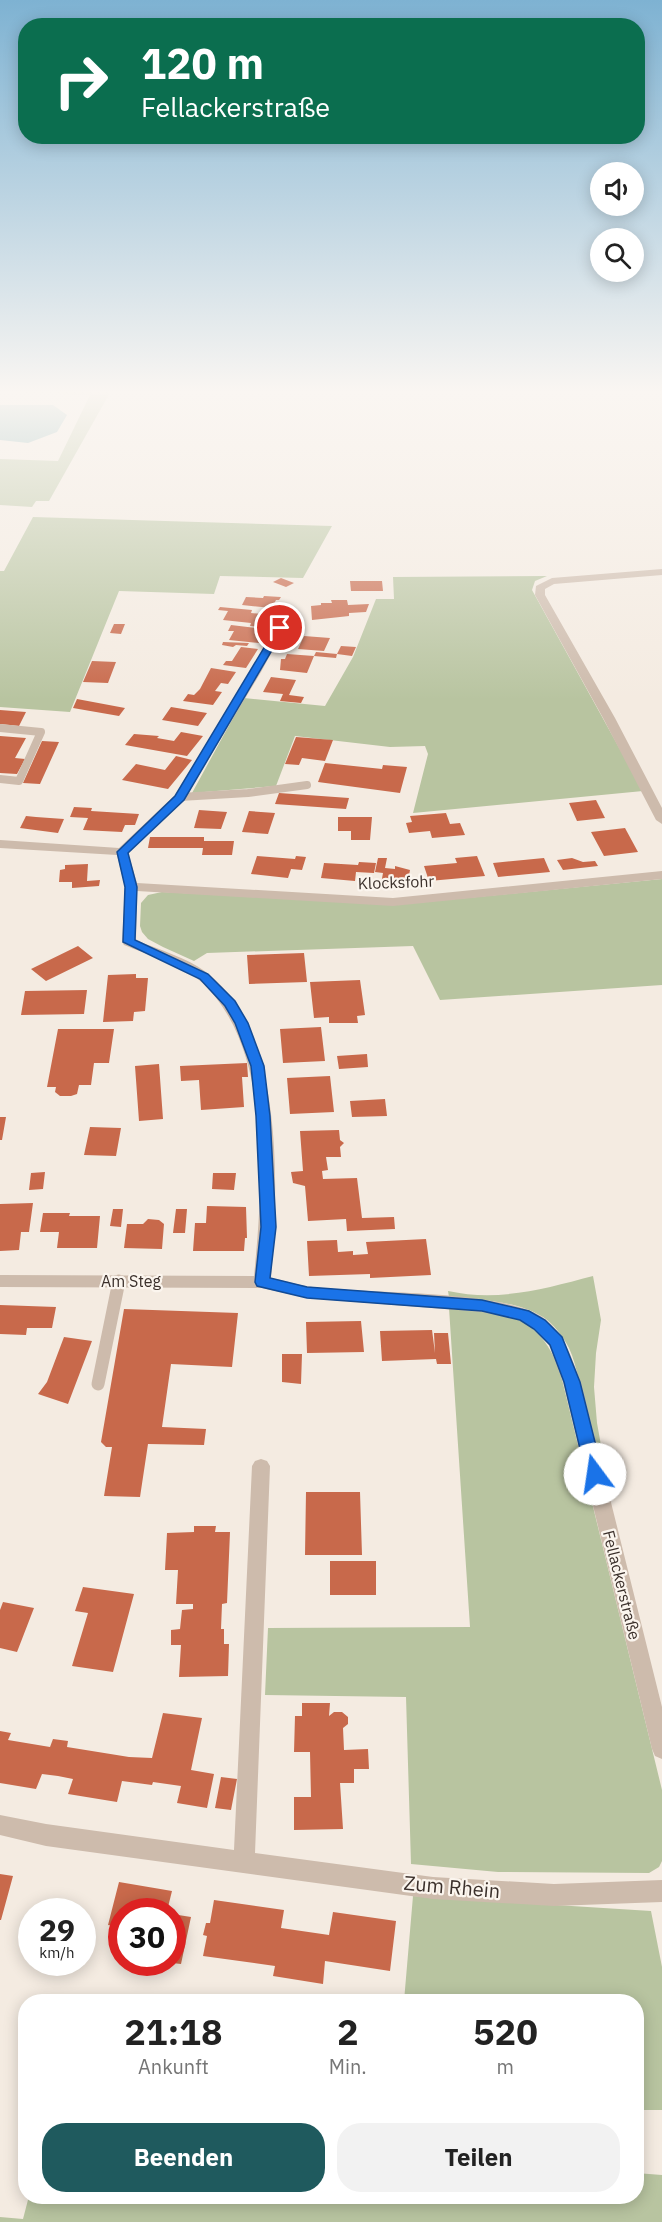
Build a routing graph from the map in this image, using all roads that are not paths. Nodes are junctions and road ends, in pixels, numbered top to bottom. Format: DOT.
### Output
graph roads {
  1 [pos="662,572"];
  2 [pos="284,614"];
  3 [pos="0,728"];
  4 [pos="0,779"];
  5 [pos="307,785"];
  6 [pos="180,798"];
  7 [pos="662,820"];
  8 [pos="0,844"];
  9 [pos="122,852"];
  10 [pos="662,876"];
  11 [pos="131,887"];
  12 [pos="0,1281"];
  13 [pos="119,1281"];
  14 [pos="262,1282"];
  15 [pos="98,1384"];
  16 [pos="261,1466"];
  17 [pos="662,1749"];
  18 [pos="0,1825"];
  19 [pos="244,1862"];
  20 [pos="662,1892"];
  1 -- 7 [label="street"];
  2 -- 6 [label="street"];
  3 -- 4 [label="lane"];
  5 -- 6 [label="lane"];
  6 -- 9 [label="street"];
  8 -- 9 [label="street"];
  9 -- 11 [label="street"];
  10 -- 11 [label="street, Klocksfohr"];
  11 -- 14 [label="street"];
  12 -- 13 [label="street, Am Steg"];
  13 -- 14 [label="street, Am Steg"];
  13 -- 15 [label="lane"];
  14 -- 17 [label="street, Fellackerstraße"];
  16 -- 19 [label="street"];
  18 -- 19 [label="street, Zum Rhein"];
  19 -- 20 [label="street, Zum Rhein"];
}
